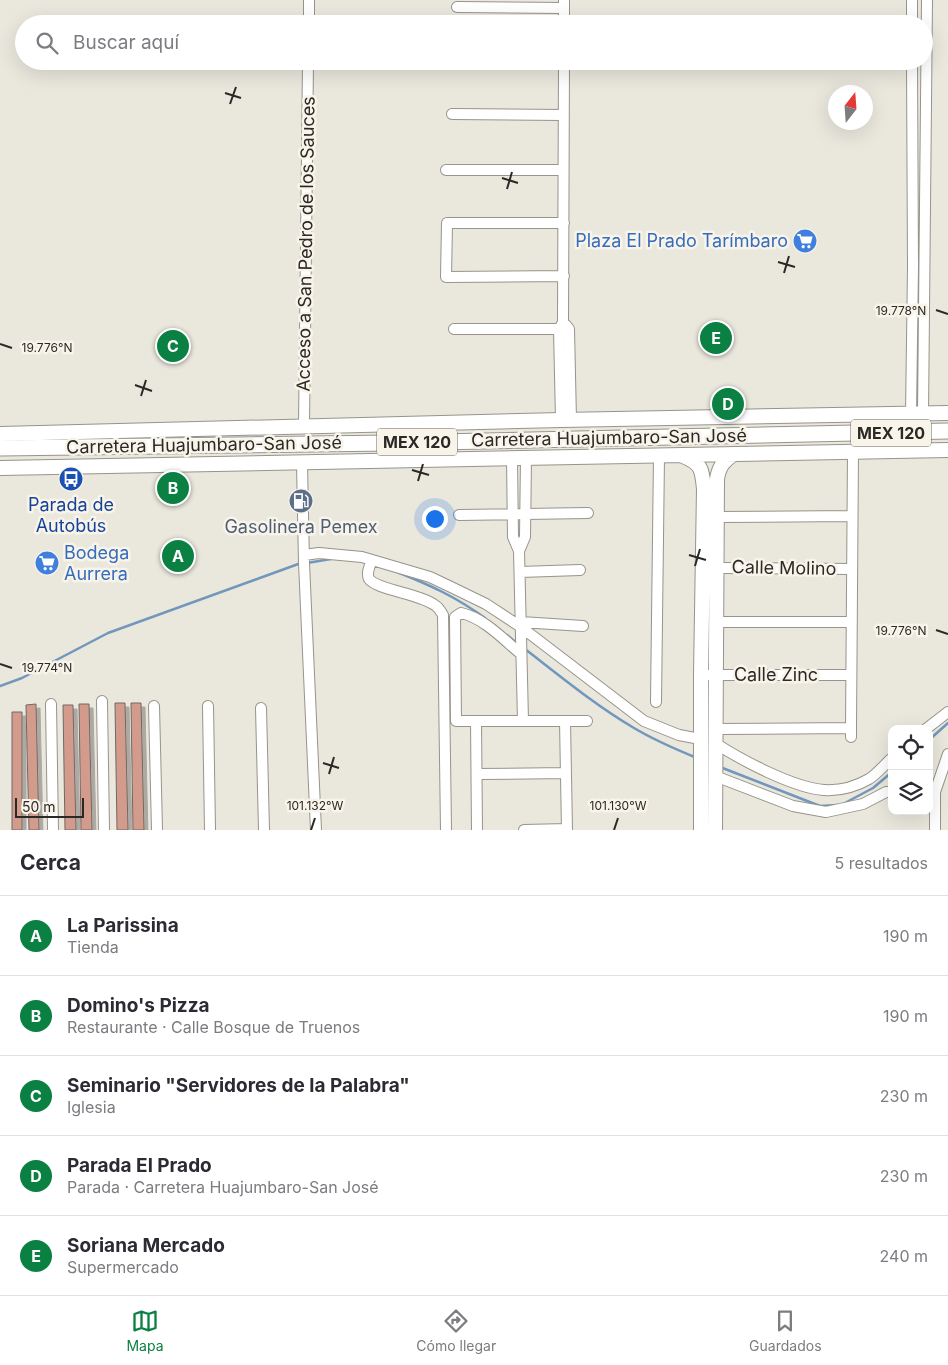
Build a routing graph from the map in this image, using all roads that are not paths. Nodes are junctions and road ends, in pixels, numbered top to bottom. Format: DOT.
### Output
graph roads {
  1 [pos="309,0"];
  2 [pos="912,0"];
  3 [pos="927,0"];
  4 [pos="564,4"];
  5 [pos="456,7"];
  6 [pos="309,15"];
  7 [pos="912,15"];
  8 [pos="927,15"];
  9 [pos="308,70"];
  10 [pos="564,70"];
  11 [pos="912,70"];
  12 [pos="925,70"];
  13 [pos="452,114"];
  14 [pos="563,115"];
  15 [pos="446,170"];
  16 [pos="564,170"];
  17 [pos="564,223"];
  18 [pos="564,276"];
  19 [pos="564,327"];
  20 [pos="454,329"];
  21 [pos="948,413"];
  22 [pos="917,414"];
  23 [pos="828,416"];
  24 [pos="566,420"];
  25 [pos="464,423"];
  26 [pos="386,425"];
  27 [pos="304,427"];
  28 [pos="948,431"];
  29 [pos="0,434"];
  30 [pos="835,434"];
  31 [pos="457,441"];
  32 [pos="391,443"];
  33 [pos="0,448"];
  34 [pos="948,450"];
  35 [pos="852,452"];
  36 [pos="828,453"];
  37 [pos="734,454"];
  38 [pos="682,455"];
  39 [pos="659,456"];
  40 [pos="519,458"];
  41 [pos="384,460"];
  42 [pos="462,460"];
  43 [pos="302,463"];
  44 [pos="0,468"];
  45 [pos="710,489"];
  46 [pos="588,513"];
  47 [pos="513,514"];
  48 [pos="526,514"];
  49 [pos="459,515"];
  50 [pos="852,516"];
  51 [pos="716,517"];
  52 [pos="519,550"];
  53 [pos="304,559"];
  54 [pos="372,561"];
  55 [pos="716,568"];
  56 [pos="852,569"];
  57 [pos="580,570"];
  58 [pos="520,572"];
  59 [pos="716,622"];
  60 [pos="852,622"];
  61 [pos="583,626"];
  62 [pos="521,628"];
  63 [pos="521,651"];
  64 [pos="701,675"];
  65 [pos="715,675"];
  66 [pos="852,675"];
  67 [pos="102,701"];
  68 [pos="656,702"];
  69 [pos="51,704"];
  70 [pos="154,706"];
  71 [pos="208,706"];
  72 [pos="261,708"];
  73 [pos="948,712"];
  74 [pos="476,721"];
  75 [pos="523,721"];
  76 [pos="565,721"];
  77 [pos="587,721"];
  78 [pos="931,725"];
  79 [pos="715,729"];
  80 [pos="708,746"];
  81 [pos="948,754"];
  82 [pos="888,762"];
  83 [pos="714,772"];
  84 [pos="566,773"];
  85 [pos="477,774"];
  86 [pos="933,790"];
  87 [pos="888,792"];
  88 [pos="933,805"];
  89 [pos="567,829"];
  90 [pos="53,830"];
  91 [pos="104,830"];
  92 [pos="157,830"];
  93 [pos="210,830"];
  94 [pos="264,830"];
  95 [pos="316,830"];
  96 [pos="446,830"];
  97 [pos="477,830"];
  98 [pos="524,830"];
  99 [pos="701,830"];
  100 [pos="715,830"];
  101 [pos="935,830"];
  1 -- 6 [label="street"];
  2 -- 7 [label="street"];
  3 -- 8 [label="street"];
  4 -- 5 [label="street"];
  9 -- 27 [label="street, Acceso a San Pedro de los Sauces"];
  10 -- 14 [label="street"];
  11 -- 22 [label="street"];
  12 -- 22 [label="street"];
  13 -- 14 [label="street"];
  14 -- 16 [label="street"];
  15 -- 16 [label="street"];
  16 -- 17 [label="street"];
  17 -- 18 [label="street"];
  17 -- 18 [label="street"];
  18 -- 19 [label="street"];
  19 -- 20 [label="street"];
  19 -- 24 [label="street"];
  21 -- 22 [label="street"];
  22 -- 23 [label="street"];
  23 -- 24 [label="street"];
  23 -- 30 [label="street"];
  24 -- 25 [label="street"];
  25 -- 26 [label="street"];
  25 -- 31 [label="street"];
  26 -- 27 [label="street"];
  26 -- 32 [label="street"];
  27 -- 29 [label="street"];
  28 -- 30 [label="main road, Carretera Huajumbaro-San José / MEX 120"];
  30 -- 31 [label="main road, Carretera Huajumbaro-San José / MEX 120"];
  30 -- 36 [label="street"];
  31 -- 32 [label="main road, Carretera Huajumbaro-San José / MEX 120"];
  31 -- 42 [label="street"];
  32 -- 33 [label="main road, Carretera Huajumbaro-San José / MEX 120"];
  32 -- 41 [label="street"];
  34 -- 35 [label="street"];
  35 -- 36 [label="street"];
  35 -- 50 [label="street"];
  36 -- 37 [label="street"];
  37 -- 38 [label="street"];
  37 -- 45 [label="street"];
  38 -- 39 [label="street"];
  38 -- 45 [label="street"];
  39 -- 40 [label="street"];
  39 -- 68 [label="street"];
  40 -- 42 [label="street"];
  40 -- 47 [label="street"];
  40 -- 48 [label="street"];
  41 -- 42 [label="street"];
  41 -- 43 [label="street"];
  43 -- 44 [label="street"];
  43 -- 53 [label="street"];
  45 -- 51 [label="street"];
  45 -- 64 [label="street"];
  46 -- 48 [label="street"];
  47 -- 48 [label="street"];
  47 -- 49 [label="street"];
  47 -- 52 [label="street"];
  48 -- 52 [label="street"];
  50 -- 51 [label="street"];
  50 -- 56 [label="street"];
  51 -- 55 [label="street"];
  52 -- 58 [label="street"];
  53 -- 54 [label="street"];
  53 -- 95 [label="street"];
  54 -- 62 [label="street"];
  54 -- 96 [label="street"];
  55 -- 56 [label="street, Calle Molino"];
  55 -- 59 [label="street"];
  56 -- 60 [label="street"];
  57 -- 58 [label="street"];
  58 -- 62 [label="street"];
  59 -- 60 [label="street"];
  59 -- 65 [label="street"];
  60 -- 66 [label="street"];
  61 -- 62 [label="street"];
  62 -- 63 [label="street"];
  62 -- 80 [label="street"];
  63 -- 74 [label="street"];
  63 -- 75 [label="street"];
  64 -- 65 [label="street, Calle Zinc"];
  64 -- 80 [label="street"];
  65 -- 66 [label="street, Calle Zinc"];
  65 -- 79 [label="street"];
  66 -- 79 [label="street"];
  67 -- 91 [label="street"];
  69 -- 90 [label="street"];
  70 -- 92 [label="street"];
  71 -- 93 [label="street"];
  72 -- 94 [label="street"];
  73 -- 78 [label="street"];
  74 -- 75 [label="street"];
  74 -- 85 [label="street"];
  75 -- 76 [label="street"];
  76 -- 77 [label="street"];
  76 -- 84 [label="street"];
  79 -- 80 [label="street"];
  80 -- 82 [label="street"];
  80 -- 83 [label="street"];
  80 -- 99 [label="street"];
  81 -- 86 [label="street"];
  83 -- 87 [label="street"];
  83 -- 100 [label="street"];
  84 -- 85 [label="street"];
  84 -- 89 [label="street"];
  85 -- 97 [label="street"];
  88 -- 101 [label="street"];
  89 -- 98 [label="street"];
}
